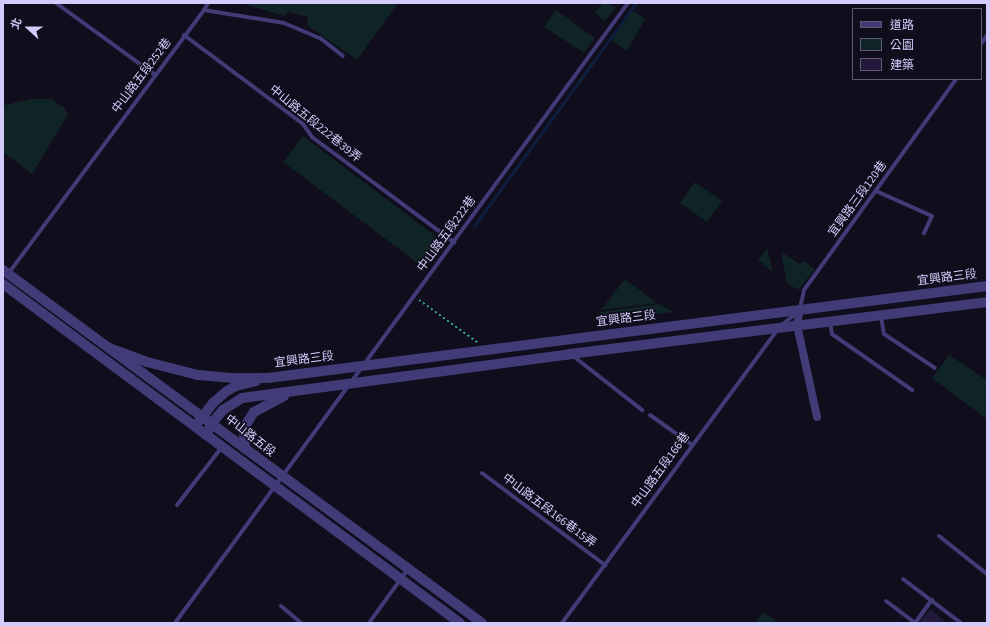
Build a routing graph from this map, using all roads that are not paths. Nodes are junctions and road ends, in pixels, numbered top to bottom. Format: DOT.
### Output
graph roads {
  1 [pos="56,3"];
  2 [pos="208,3"];
  3 [pos="628,3"];
  4 [pos="204,10"];
  5 [pos="184,35"];
  6 [pos="343,56"];
  7 [pos="155,75"];
  8 [pos="955,80"];
  9 [pos="876,190"];
  10 [pos="924,233"];
  11 [pos="454,242"];
  12 [pos="5,275"];
  13 [pos="3,284"];
  14 [pos="987,286"];
  15 [pos="987,302"];
  16 [pos="800,309"];
  17 [pos="881,316"];
  18 [pos="830,322"];
  19 [pos="797,325"];
  20 [pos="777,329"];
  21 [pos="109,348"];
  22 [pos="570,354"];
  23 [pos="363,366"];
  24 [pos="935,368"];
  25 [pos="268,378"];
  26 [pos="350,383"];
  27 [pos="912,390"];
  28 [pos="293,392"];
  29 [pos="642,410"];
  30 [pos="650,415"];
  31 [pos="202,416"];
  32 [pos="817,417"];
  33 [pos="212,423"];
  34 [pos="196,427"];
  35 [pos="206,435"];
  36 [pos="692,445"];
  37 [pos="222,446"];
  38 [pos="245,449"];
  39 [pos="482,473"];
  40 [pos="282,476"];
  41 [pos="276,485"];
  42 [pos="177,505"];
  43 [pos="939,536"];
  44 [pos="605,565"];
  45 [pos="408,569"];
  46 [pos="987,574"];
  47 [pos="400,579"];
  48 [pos="903,579"];
  49 [pos="932,600"];
  50 [pos="886,601"];
  51 [pos="281,606"];
  52 [pos="174,623"];
  53 [pos="301,623"];
  54 [pos="369,623"];
  55 [pos="460,623"];
  56 [pos="482,623"];
  57 [pos="562,623"];
  58 [pos="915,623"];
  59 [pos="961,623"];
  1 -- 7 [label="lane"];
  2 -- 4 [label="lane, 中山路五段252巷"];
  3 -- 11 [label="lane, 中山路五段222巷"];
  4 -- 5 [label="lane, 中山路五段252巷"];
  4 -- 6 [label="lane"];
  5 -- 7 [label="lane, 中山路五段252巷"];
  5 -- 11 [label="lane, 中山路五段222巷39弄"];
  7 -- 12 [label="lane, 中山路五段252巷"];
  8 -- 9 [label="lane, 宜興路三段120巷"];
  9 -- 10 [label="lane"];
  9 -- 16 [label="lane, 宜興路三段120巷"];
  11 -- 23 [label="lane, 中山路五段222巷"];
  12 -- 21 [label="street, 中山路五段"];
  13 -- 34 [label="street, 中山路五段"];
  14 -- 16 [label="street, 宜興路三段"];
  15 -- 17 [label="street"];
  16 -- 19 [label="street"];
  16 -- 20 [label="lane"];
  16 -- 23 [label="street, 宜興路三段"];
  17 -- 18 [label="street"];
  17 -- 24 [label="lane"];
  18 -- 19 [label="street"];
  18 -- 27 [label="lane"];
  19 -- 20 [label="street"];
  19 -- 32 [label="street"];
  20 -- 22 [label="street"];
  20 -- 36 [label="lane, 中山路五段166巷"];
  21 -- 25 [label="street, 宜興路三段"];
  21 -- 31 [label="street, 中山路五段"];
  22 -- 26 [label="street"];
  22 -- 29 [label="lane"];
  23 -- 25 [label="street, 宜興路三段"];
  23 -- 26 [label="lane, 中山路五段222巷"];
  25 -- 31 [label="street, 宜興路三段"];
  26 -- 28 [label="street"];
  26 -- 40 [label="lane, 中山路五段222巷"];
  28 -- 33 [label="street"];
  28 -- 38 [label="street"];
  30 -- 36 [label="lane"];
  31 -- 33 [label="street, 中山路五段"];
  31 -- 34 [label="street, 宜興路三段"];
  33 -- 35 [label="street"];
  33 -- 38 [label="street, 中山路五段"];
  34 -- 35 [label="street, 中山路五段"];
  35 -- 37 [label="street, 中山路五段"];
  36 -- 44 [label="lane, 中山路五段166巷"];
  37 -- 41 [label="street, 中山路五段"];
  37 -- 42 [label="lane"];
  38 -- 40 [label="street, 中山路五段"];
  39 -- 44 [label="lane, 中山路五段166巷15弄"];
  40 -- 41 [label="lane, 中山路五段222巷"];
  40 -- 45 [label="street, 中山路五段"];
  41 -- 47 [label="street, 中山路五段"];
  41 -- 52 [label="lane, 中山路五段222巷"];
  43 -- 46 [label="lane"];
  44 -- 57 [label="lane, 中山路五段166巷"];
  45 -- 47 [label="lane"];
  45 -- 56 [label="street, 中山路五段"];
  47 -- 54 [label="lane"];
  47 -- 55 [label="street, 中山路五段"];
  48 -- 49 [label="lane"];
  49 -- 58 [label="lane"];
  49 -- 59 [label="lane"];
  50 -- 58 [label="lane"];
  51 -- 53 [label="lane"];
}
